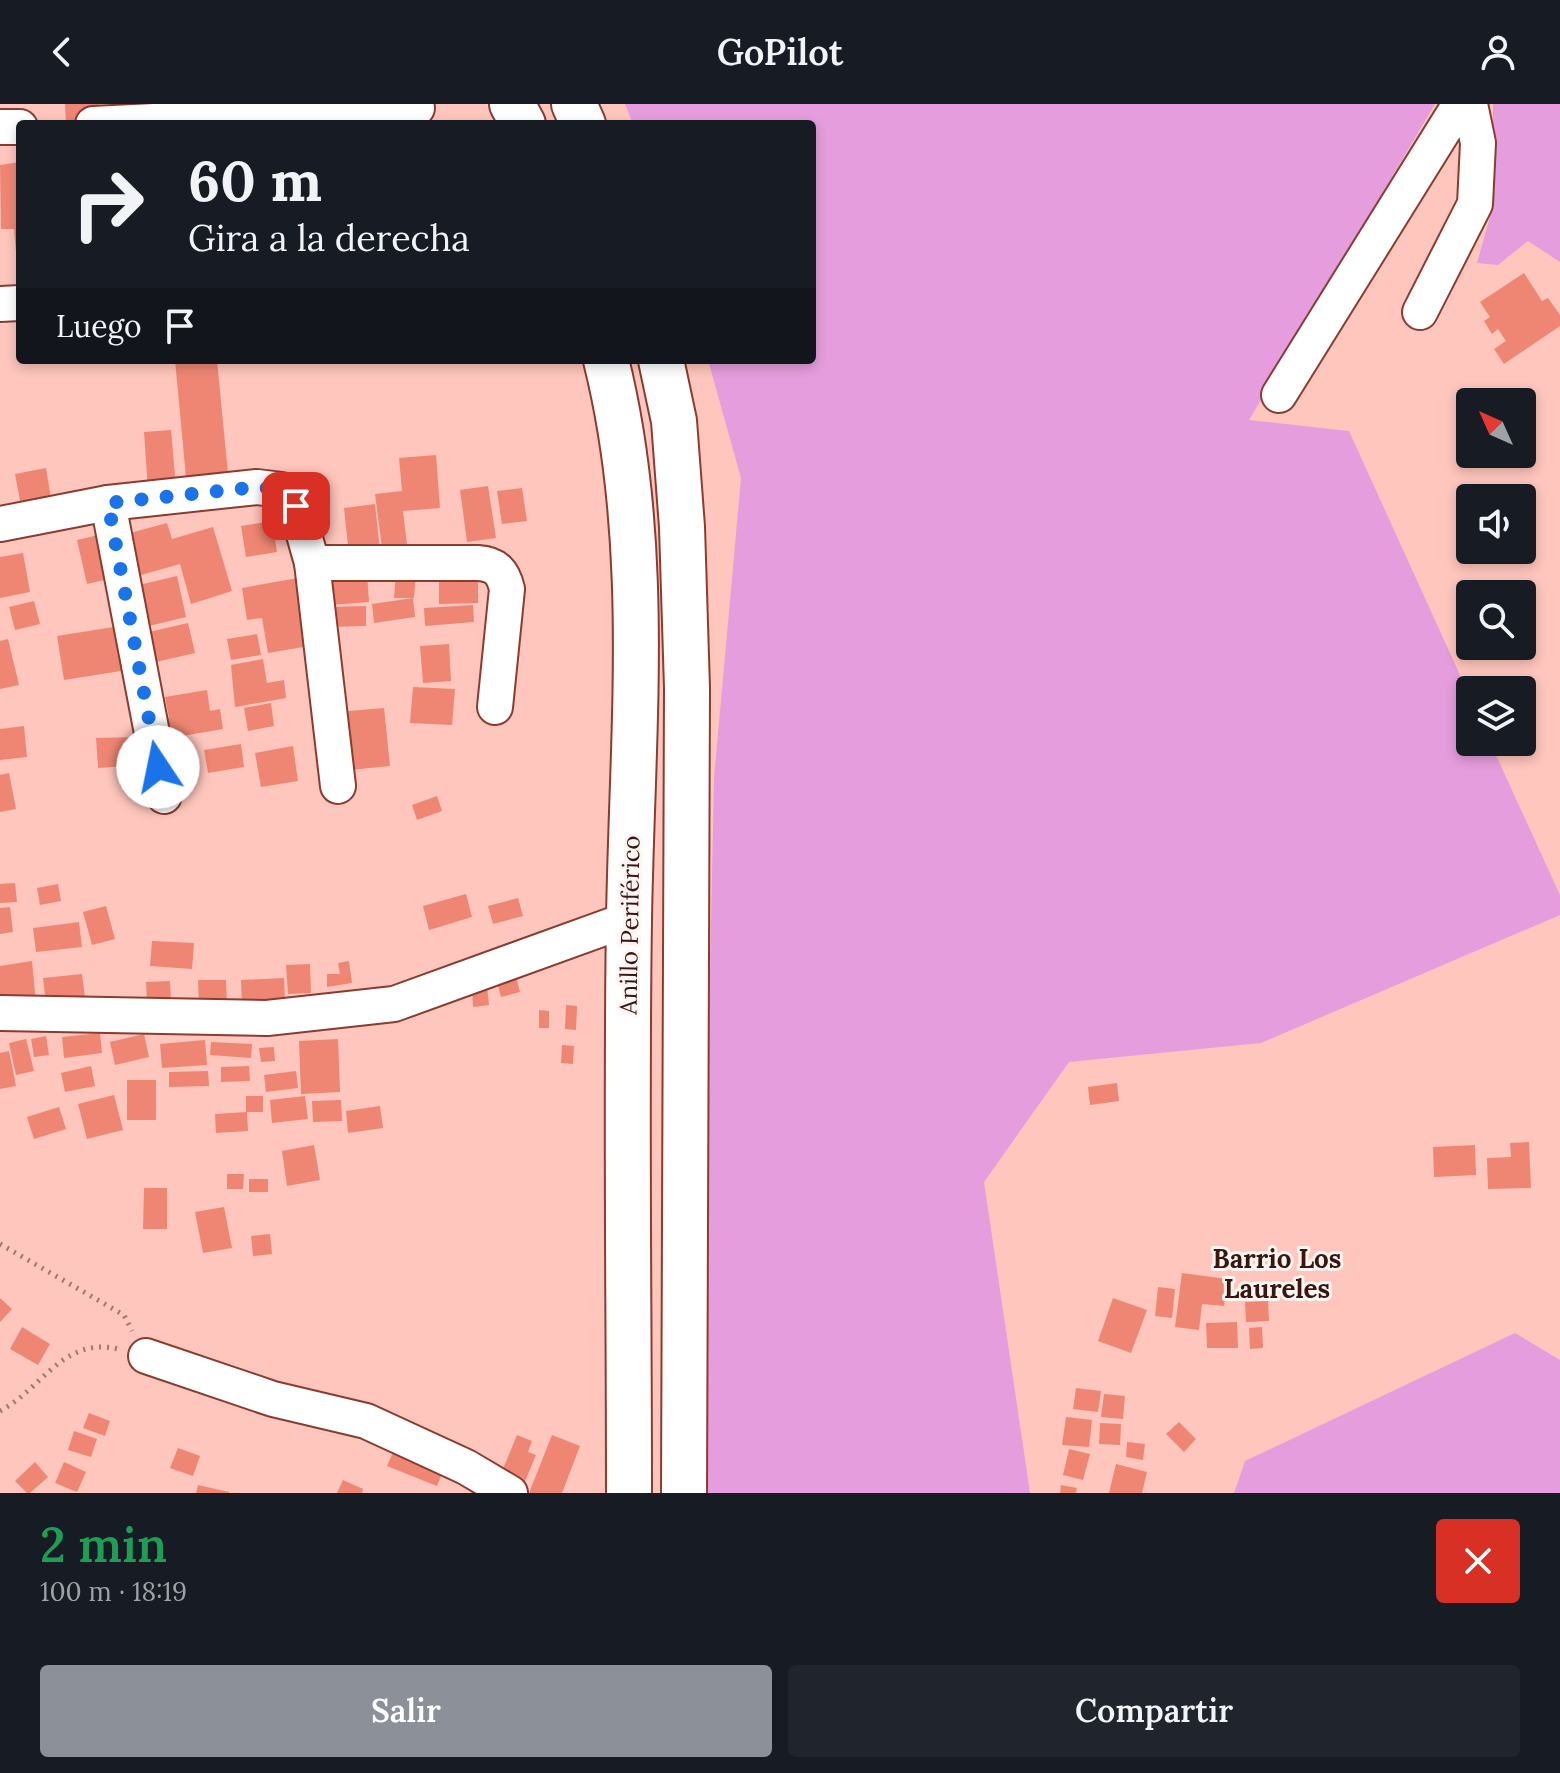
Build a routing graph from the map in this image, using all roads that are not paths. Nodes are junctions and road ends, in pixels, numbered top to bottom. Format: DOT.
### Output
graph roads {
  1 [pos="1460,104"];
  2 [pos="1470,104"];
  3 [pos="417,108"];
  4 [pos="227,120"];
  5 [pos="1420,312"];
  6 [pos="607,364"];
  7 [pos="662,364"];
  8 [pos="1279,395"];
  9 [pos="108,503"];
  10 [pos="0,524"];
  11 [pos="312,563"];
  12 [pos="495,707"];
  13 [pos="338,786"];
  14 [pos="164,796"];
  15 [pos="629,919"];
  16 [pos="0,1013"];
  17 [pos="146,1356"];
  18 [pos="510,1493"];
  19 [pos="629,1493"];
  20 [pos="684,1493"];
  1 -- 8 [label="street"];
  2 -- 5 [label="street"];
  3 -- 4 [label="street"];
  6 -- 15 [label="highway, Anillo Periférico"];
  7 -- 20 [label="highway"];
  9 -- 10 [label="street"];
  9 -- 11 [label="street"];
  9 -- 14 [label="street"];
  11 -- 12 [label="street"];
  11 -- 13 [label="street"];
  15 -- 16 [label="street"];
  15 -- 19 [label="highway, Anillo Periférico"];
  17 -- 18 [label="street"];
}
